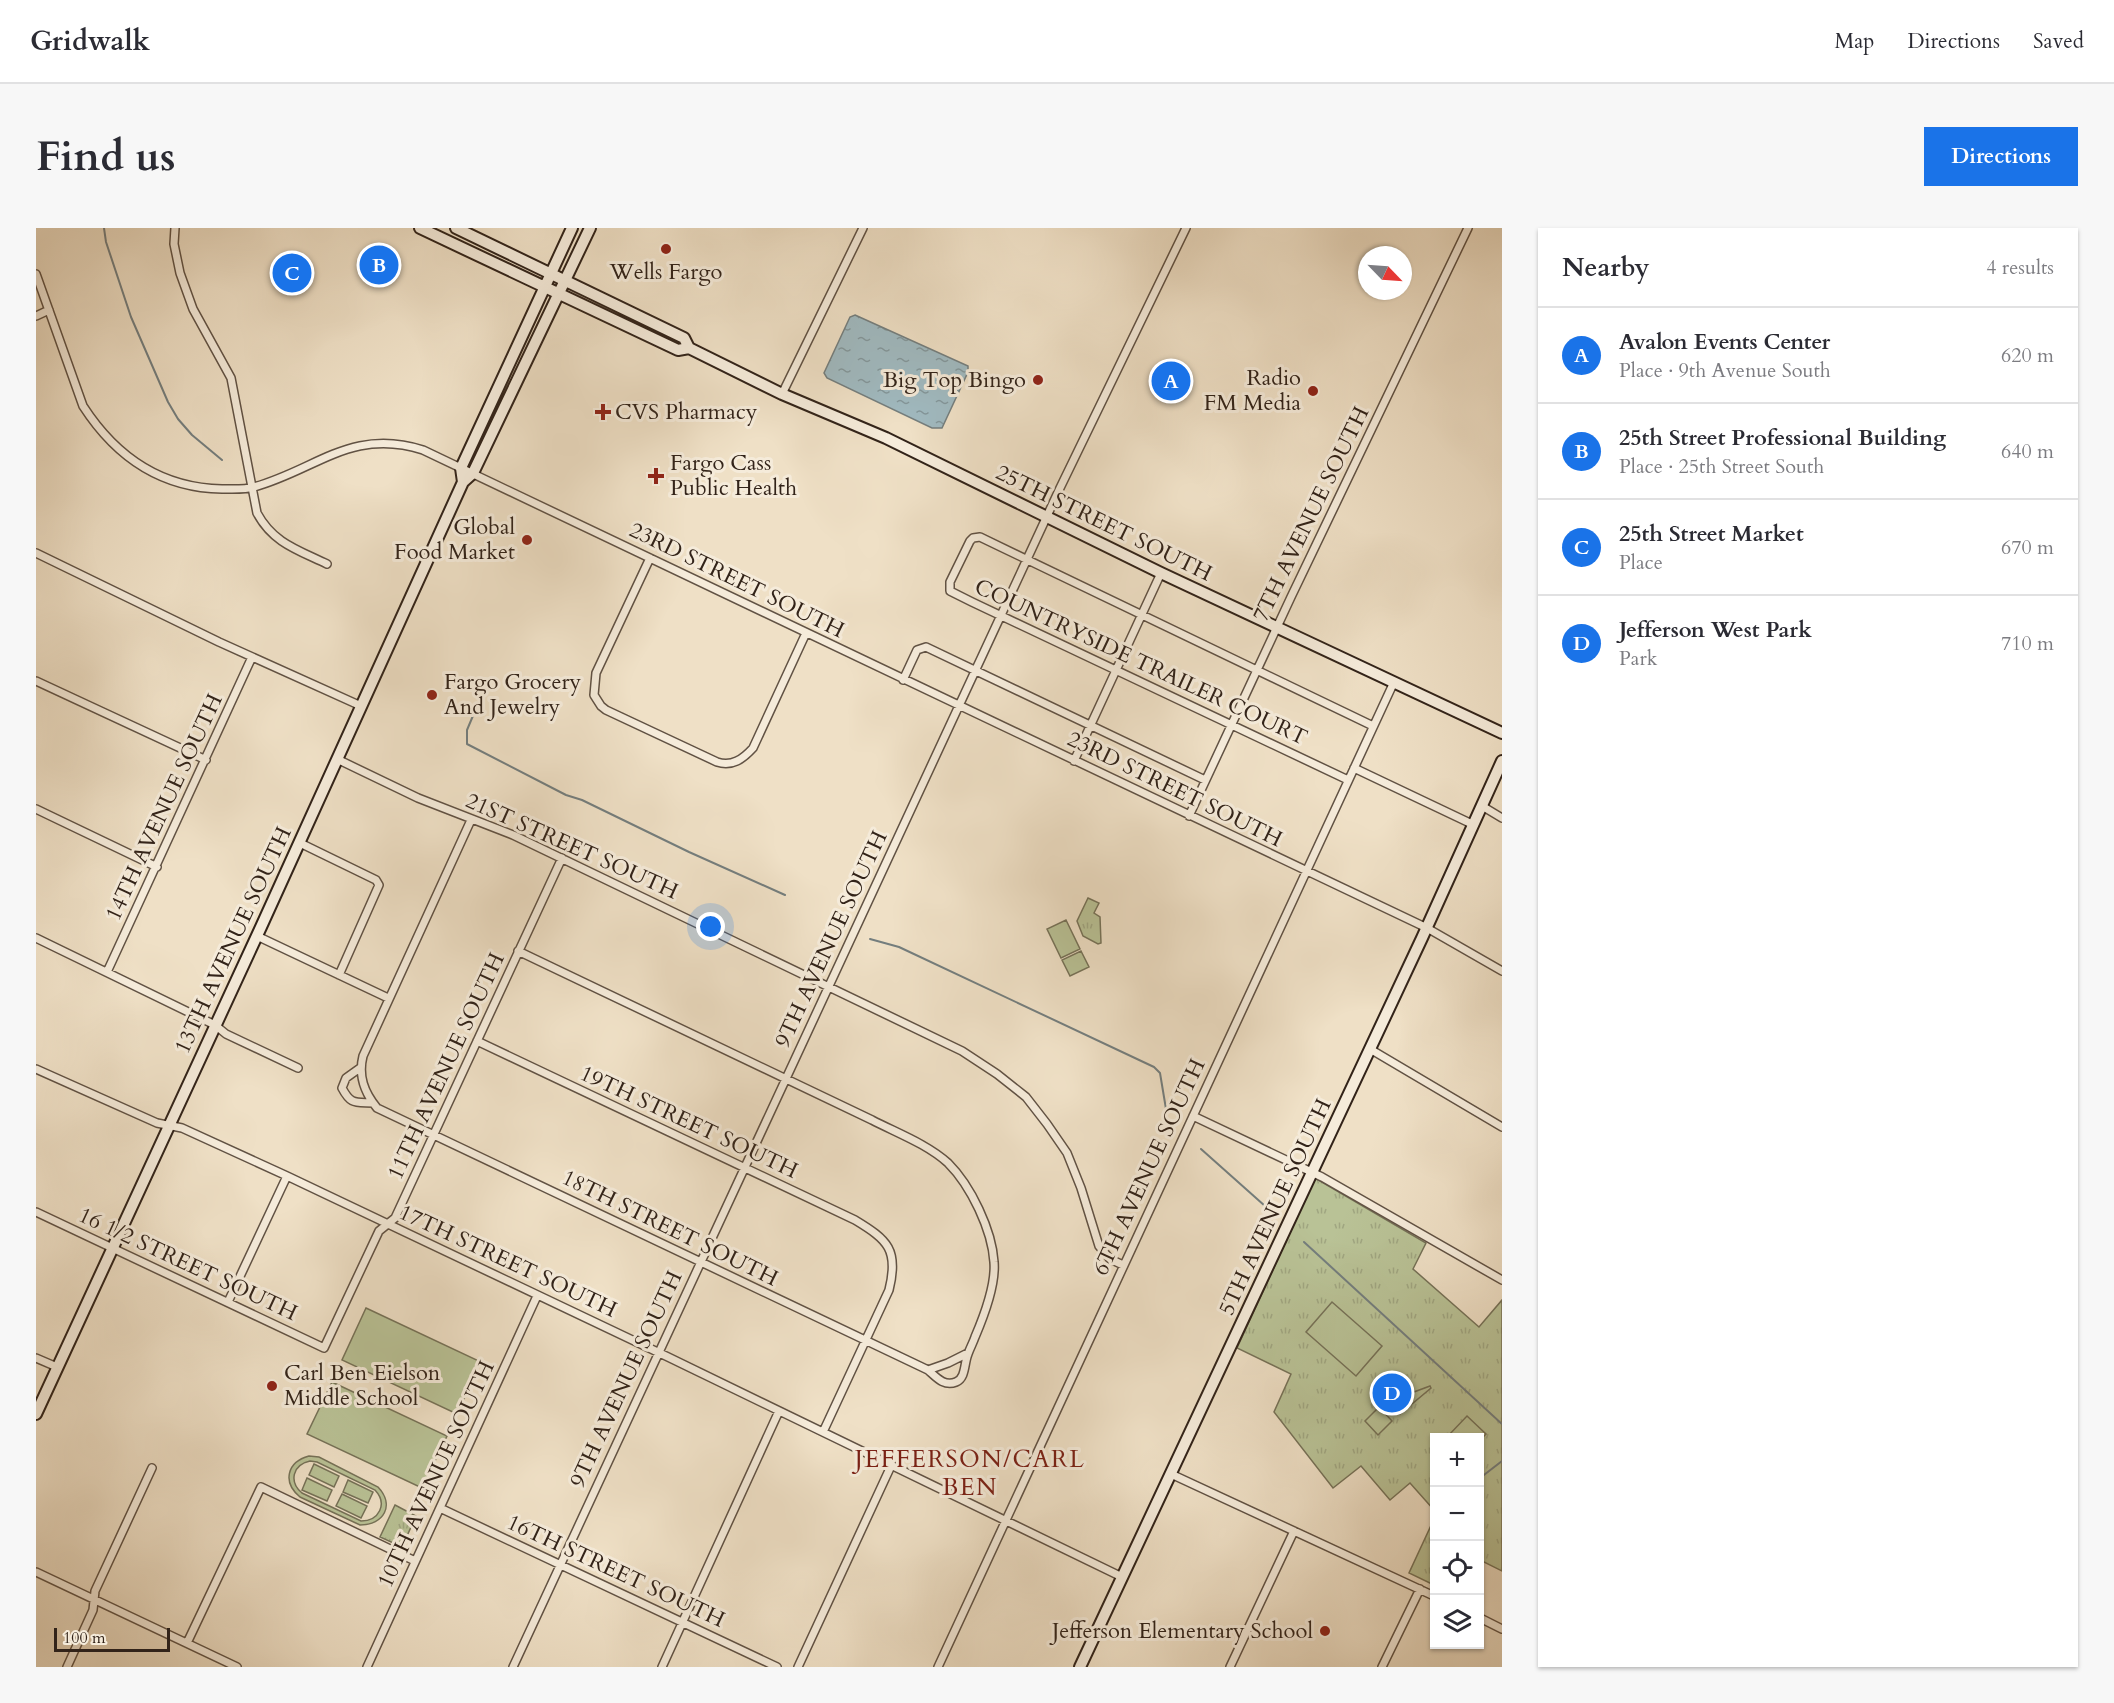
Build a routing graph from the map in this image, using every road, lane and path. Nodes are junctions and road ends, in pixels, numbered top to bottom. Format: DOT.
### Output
graph roads {
  1 [pos="175,228"];
  2 [pos="420,228"];
  3 [pos="456,228"];
  4 [pos="572,228"];
  5 [pos="590,228"];
  6 [pos="863,228"];
  7 [pos="1186,228"];
  8 [pos="1468,228"];
  9 [pos="36,274"];
  10 [pos="551,274"];
  11 [pos="565,280"];
  12 [pos="545,287"];
  13 [pos="558,294"];
  14 [pos="49,310"];
  15 [pos="36,316"];
  16 [pos="689,348"];
  17 [pos="782,394"];
  18 [pos="462,468"];
  19 [pos="473,473"];
  20 [pos="463,482"];
  21 [pos="251,488"];
  22 [pos="1047,517"];
  23 [pos="36,553"];
  24 [pos="650,558"];
  25 [pos="1027,560"];
  26 [pos="327,564"];
  27 [pos="1161,573"];
  28 [pos="1141,615"];
  29 [pos="1001,616"];
  30 [pos="1277,627"];
  31 [pos="806,633"];
  32 [pos="252,657"];
  33 [pos="1256,670"];
  34 [pos="976,671"];
  35 [pos="1115,671"];
  36 [pos="903,680"];
  37 [pos="36,681"];
  38 [pos="1394,682"];
  39 [pos="360,706"];
  40 [pos="959,706"];
  41 [pos="1090,725"];
  42 [pos="1230,725"];
  43 [pos="1373,726"];
  44 [pos="1502,733"];
  45 [pos="337,759"];
  46 [pos="206,760"];
  47 [pos="1074,761"];
  48 [pos="1502,761"];
  49 [pos="1354,768"];
  50 [pos="1205,780"];
  51 [pos="1348,780"];
  52 [pos="1482,806"];
  53 [pos="36,809"];
  54 [pos="1189,816"];
  55 [pos="1502,818"];
  56 [pos="471,819"];
  57 [pos="1474,825"];
  58 [pos="300,843"];
  59 [pos="562,858"];
  60 [pos="156,867"];
  61 [pos="1306,872"];
  62 [pos="1427,928"];
  63 [pos="257,936"];
  64 [pos="36,938"];
  65 [pos="518,951"];
  66 [pos="1502,971"];
  67 [pos="107,972"];
  68 [pos="339,975"];
  69 [pos="829,986"];
  70 [pos="388,998"];
  71 [pos="215,1025"];
  72 [pos="477,1041"];
  73 [pos="1370,1049"];
  74 [pos="298,1068"];
  75 [pos="360,1068"];
  76 [pos="36,1069"];
  77 [pos="786,1079"];
  78 [pos="373,1103"];
  79 [pos="1193,1116"];
  80 [pos="169,1125"];
  81 [pos="1502,1127"];
  82 [pos="434,1135"];
  83 [pos="745,1168"];
  84 [pos="1312,1173"];
  85 [pos="287,1176"];
  86 [pos="36,1212"];
  87 [pos="387,1224"];
  88 [pos="112,1248"];
  89 [pos="700,1262"];
  90 [pos="1123,1265"];
  91 [pos="1502,1280"];
  92 [pos="537,1296"];
  93 [pos="228,1302"];
  94 [pos="866,1342"];
  95 [pos="324,1348"];
  96 [pos="659,1353"];
  97 [pos="968,1353"];
  98 [pos="36,1358"];
  99 [pos="57,1368"];
  100 [pos="928,1370"];
  101 [pos="779,1411"];
  102 [pos="36,1414"];
  103 [pos="824,1432"];
  104 [pos="891,1466"];
  105 [pos="152,1468"];
  106 [pos="1171,1474"];
  107 [pos="440,1508"];
  108 [pos="1005,1520"];
  109 [pos="1294,1531"];
  110 [pos="415,1561"];
  111 [pos="561,1564"];
  112 [pos="36,1572"];
  113 [pos="1122,1577"];
  114 [pos="1420,1589"];
  115 [pos="1432,1595"];
  116 [pos="94,1599"];
  117 [pos="1484,1620"];
  118 [pos="683,1623"];
  119 [pos="1502,1629"];
  120 [pos="187,1643"];
  121 [pos="221,1664"];
  122 [pos="67,1667"];
  123 [pos="237,1667"];
  124 [pos="367,1667"];
  125 [pos="513,1667"];
  126 [pos="662,1667"];
  127 [pos="777,1667"];
  128 [pos="798,1667"];
  129 [pos="938,1667"];
  130 [pos="1080,1667"];
  131 [pos="1230,1667"];
  132 [pos="1382,1667"];
  1 -- 21 [label="street"];
  2 -- 12 [label="main road, 25TH STREET SOUTH"];
  3 -- 10 [label="main road, 25TH STREET SOUTH"];
  4 -- 10 [label="main road, 13TH AVENUE SOUTH"];
  5 -- 11 [label="main road, 13TH AVENUE SOUTH"];
  6 -- 17 [label="street"];
  7 -- 22 [label="street, 9TH AVENUE SOUTH"];
  8 -- 30 [label="street, 7TH AVENUE SOUTH"];
  9 -- 14 [label="street, 23RD STREET SOUTH"];
  10 -- 11 [label="main road, 25TH STREET SOUTH"];
  10 -- 12 [label="main road, 13TH AVENUE SOUTH"];
  11 -- 13 [label="main road, 13TH AVENUE SOUTH"];
  11 -- 16 [label="main road, 25TH STREET SOUTH"];
  12 -- 13 [label="main road, 25TH STREET SOUTH"];
  12 -- 18 [label="main road, 13TH AVENUE SOUTH"];
  13 -- 16 [label="main road, 25TH STREET SOUTH"];
  13 -- 19 [label="main road, 13TH AVENUE SOUTH"];
  14 -- 15 [label="street"];
  14 -- 21 [label="street, 23RD STREET SOUTH"];
  16 -- 17 [label="main road, 25TH STREET SOUTH"];
  17 -- 22 [label="main road, 25TH STREET SOUTH"];
  18 -- 19 [label="street, 23RD STREET SOUTH"];
  18 -- 20 [label="main road, 13TH AVENUE SOUTH"];
  18 -- 21 [label="street, 23RD STREET SOUTH"];
  19 -- 20 [label="main road, 13TH AVENUE SOUTH"];
  19 -- 24 [label="street, 23RD STREET SOUTH"];
  20 -- 39 [label="main road, 13TH AVENUE SOUTH"];
  21 -- 26 [label="street"];
  22 -- 25 [label="street, 9TH AVENUE SOUTH"];
  22 -- 27 [label="main road, 25TH STREET SOUTH"];
  23 -- 32 [label="street"];
  24 -- 31 [label="street, 23RD STREET SOUTH"];
  24 -- 31 [label="street"];
  25 -- 28 [label="street, COUNTRYSIDE TRAILER COURT"];
  25 -- 29 [label="street, 9TH AVENUE SOUTH"];
  25 -- 29 [label="street, COUNTRYSIDE TRAILER COURT"];
  27 -- 28 [label="street"];
  27 -- 30 [label="main road, 25TH STREET SOUTH"];
  28 -- 33 [label="street, COUNTRYSIDE TRAILER COURT"];
  28 -- 35 [label="street"];
  29 -- 34 [label="street, 9TH AVENUE SOUTH"];
  29 -- 35 [label="street, COUNTRYSIDE TRAILER COURT"];
  30 -- 33 [label="street, 7TH AVENUE SOUTH"];
  30 -- 38 [label="main road, 25TH STREET SOUTH"];
  31 -- 36 [label="street, 23RD STREET SOUTH"];
  32 -- 39 [label="street"];
  32 -- 46 [label="street, 14TH AVENUE SOUTH"];
  33 -- 42 [label="street, 7TH AVENUE SOUTH"];
  33 -- 43 [label="street, COUNTRYSIDE TRAILER COURT"];
  34 -- 36 [label="street"];
  34 -- 40 [label="street, 9TH AVENUE SOUTH"];
  34 -- 41 [label="street"];
  35 -- 41 [label="street"];
  35 -- 42 [label="street, COUNTRYSIDE TRAILER COURT"];
  36 -- 40 [label="street, 23RD STREET SOUTH"];
  37 -- 46 [label="street"];
  38 -- 43 [label="street, 6TH AVENUE SOUTH"];
  38 -- 44 [label="main road, 25TH STREET SOUTH"];
  39 -- 45 [label="main road, 13TH AVENUE SOUTH"];
  40 -- 47 [label="street, 23RD STREET SOUTH"];
  40 -- 69 [label="street, 9TH AVENUE SOUTH"];
  41 -- 47 [label="street"];
  41 -- 50 [label="street"];
  42 -- 50 [label="street, 7TH AVENUE SOUTH"];
  42 -- 51 [label="street, COUNTRYSIDE TRAILER COURT"];
  43 -- 49 [label="street, 6TH AVENUE SOUTH"];
  45 -- 56 [label="street, 21ST STREET SOUTH"];
  45 -- 58 [label="main road, 13TH AVENUE SOUTH"];
  46 -- 60 [label="street, 14TH AVENUE SOUTH"];
  47 -- 54 [label="street, 23RD STREET SOUTH"];
  48 -- 52 [label="main road, 5TH AVENUE SOUTH"];
  49 -- 51 [label="street, 6TH AVENUE SOUTH"];
  49 -- 57 [label="street"];
  50 -- 54 [label="street, 7TH AVENUE SOUTH"];
  51 -- 61 [label="street, 6TH AVENUE SOUTH"];
  52 -- 55 [label="street"];
  52 -- 57 [label="main road, 5TH AVENUE SOUTH"];
  53 -- 60 [label="street"];
  54 -- 61 [label="street, 23RD STREET SOUTH"];
  56 -- 59 [label="street, 21ST STREET SOUTH"];
  56 -- 70 [label="street"];
  57 -- 62 [label="main road, 5TH AVENUE SOUTH"];
  58 -- 63 [label="main road, 13TH AVENUE SOUTH"];
  58 -- 68 [label="street"];
  59 -- 65 [label="street, 11TH AVENUE SOUTH"];
  59 -- 69 [label="street, 21ST STREET SOUTH"];
  60 -- 67 [label="street, 14TH AVENUE SOUTH"];
  61 -- 62 [label="street, 23RD STREET SOUTH"];
  61 -- 79 [label="street, 6TH AVENUE SOUTH"];
  62 -- 66 [label="street, 23RD STREET SOUTH"];
  62 -- 73 [label="main road, 5TH AVENUE SOUTH"];
  63 -- 68 [label="street"];
  63 -- 71 [label="main road, 13TH AVENUE SOUTH"];
  64 -- 67 [label="street"];
  65 -- 72 [label="street, 11TH AVENUE SOUTH"];
  65 -- 77 [label="street"];
  67 -- 71 [label="street"];
  68 -- 70 [label="street"];
  69 -- 77 [label="street, 9TH AVENUE SOUTH"];
  69 -- 90 [label="street, 21ST STREET SOUTH"];
  70 -- 75 [label="street"];
  71 -- 74 [label="street"];
  71 -- 80 [label="main road, 13TH AVENUE SOUTH"];
  72 -- 82 [label="street, 11TH AVENUE SOUTH"];
  72 -- 83 [label="street, 19TH STREET SOUTH"];
  73 -- 81 [label="street"];
  73 -- 84 [label="main road, 5TH AVENUE SOUTH"];
  75 -- 78 [label="street, 18TH STREET SOUTH"];
  75 -- 78 [label="street"];
  76 -- 80 [label="street, 17TH STREET SOUTH"];
  77 -- 83 [label="street, 9TH AVENUE SOUTH"];
  77 -- 97 [label="street"];
  78 -- 82 [label="street, 18TH STREET SOUTH"];
  79 -- 84 [label="street"];
  79 -- 90 [label="street, 6TH AVENUE SOUTH"];
  80 -- 85 [label="street, 17TH STREET SOUTH"];
  80 -- 88 [label="main road, 13TH AVENUE SOUTH"];
  82 -- 87 [label="street, 11TH AVENUE SOUTH"];
  82 -- 89 [label="street, 18TH STREET SOUTH"];
  83 -- 89 [label="street, 9TH AVENUE SOUTH"];
  83 -- 94 [label="street, 19TH STREET SOUTH"];
  84 -- 91 [label="street"];
  84 -- 106 [label="main road, 5TH AVENUE SOUTH"];
  85 -- 87 [label="street, 17TH STREET SOUTH"];
  85 -- 93 [label="street"];
  86 -- 88 [label="street, 16 1/2 STREET SOUTH"];
  87 -- 92 [label="street, 17TH STREET SOUTH"];
  87 -- 95 [label="street, 11TH AVENUE SOUTH"];
  88 -- 93 [label="street, 16 1/2 STREET SOUTH"];
  88 -- 99 [label="main road, 13TH AVENUE SOUTH"];
  89 -- 94 [label="street, 18TH STREET SOUTH"];
  89 -- 96 [label="street, 9TH AVENUE SOUTH"];
  90 -- 108 [label="street, 6TH AVENUE SOUTH"];
  92 -- 96 [label="street, 17TH STREET SOUTH"];
  92 -- 107 [label="street, 10TH AVENUE SOUTH"];
  93 -- 95 [label="street, 16 1/2 STREET SOUTH"];
  94 -- 100 [label="street, 18TH STREET SOUTH"];
  94 -- 103 [label="street"];
  96 -- 101 [label="street, 17TH STREET SOUTH"];
  96 -- 111 [label="street, 9TH AVENUE SOUTH"];
  97 -- 100 [label="street"];
  97 -- 100 [label="street, 18TH STREET SOUTH"];
  98 -- 99 [label="street"];
  99 -- 102 [label="main road, 13TH AVENUE SOUTH"];
  101 -- 103 [label="street, 17TH STREET SOUTH"];
  101 -- 118 [label="street"];
  103 -- 104 [label="street, 17TH STREET SOUTH"];
  104 -- 108 [label="street, 17TH STREET SOUTH"];
  104 -- 128 [label="street"];
  105 -- 116 [label="street"];
  106 -- 109 [label="street"];
  106 -- 113 [label="main road, 5TH AVENUE SOUTH"];
  107 -- 110 [label="street, 10TH AVENUE SOUTH"];
  107 -- 111 [label="street, 16TH STREET SOUTH"];
  108 -- 113 [label="street, 17TH STREET SOUTH"];
  108 -- 129 [label="street, 6TH AVENUE SOUTH"];
  109 -- 114 [label="street"];
  109 -- 131 [label="street"];
  110 -- 120 [label="street"];
  110 -- 124 [label="street, 10TH AVENUE SOUTH"];
  111 -- 118 [label="street, 16TH STREET SOUTH"];
  111 -- 125 [label="street, 9TH AVENUE SOUTH"];
  112 -- 116 [label="street"];
  113 -- 130 [label="main road, 5TH AVENUE SOUTH"];
  114 -- 115 [label="street"];
  114 -- 132 [label="street"];
  116 -- 120 [label="street"];
  116 -- 122 [label="street"];
  117 -- 119 [label="street"];
  118 -- 126 [label="street"];
  118 -- 127 [label="street, 16TH STREET SOUTH"];
  120 -- 121 [label="street"];
  121 -- 123 [label="street"];
}
